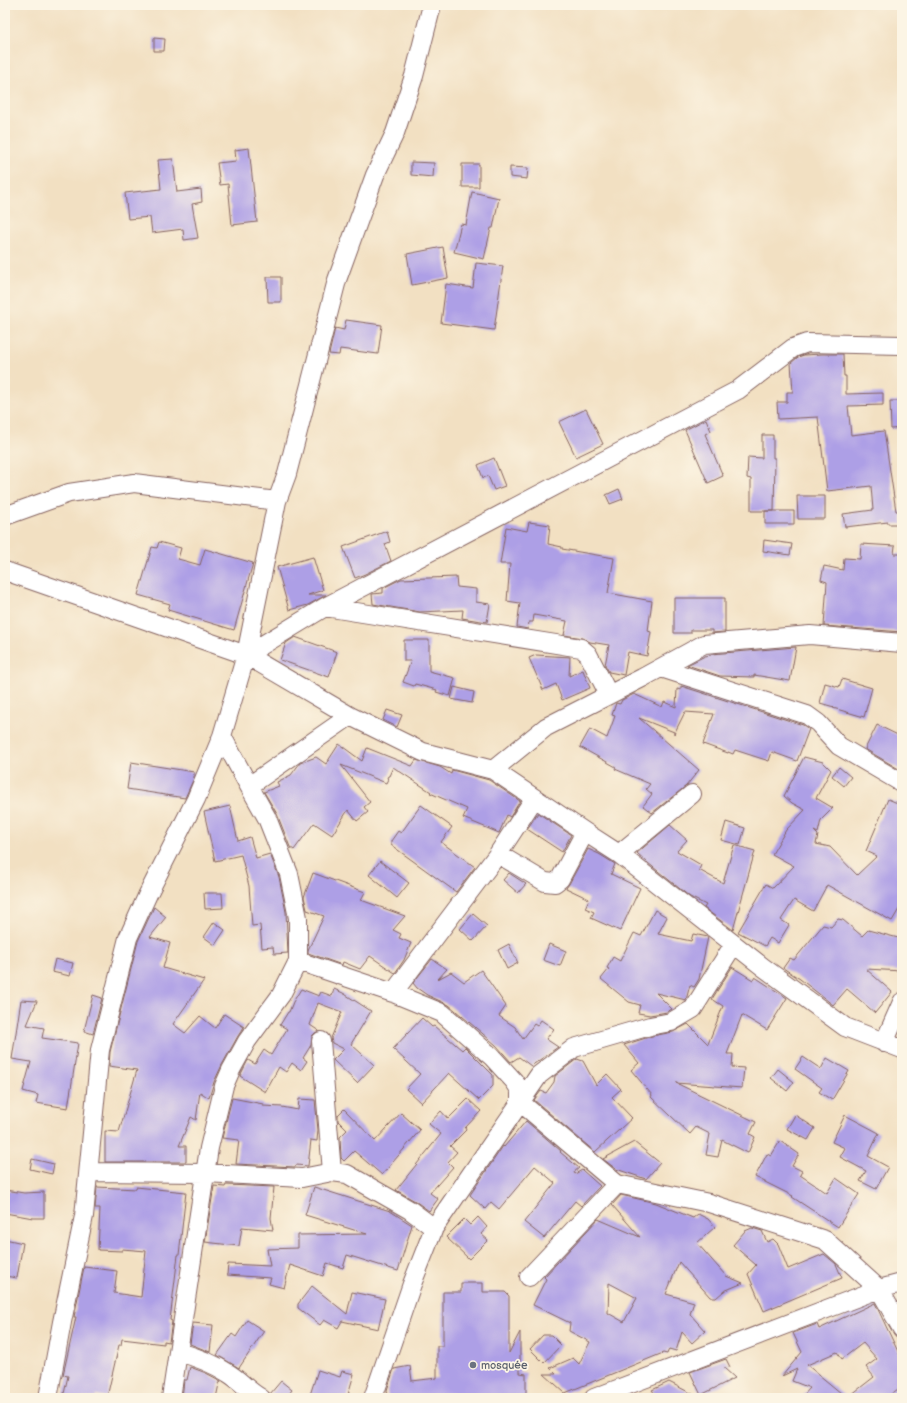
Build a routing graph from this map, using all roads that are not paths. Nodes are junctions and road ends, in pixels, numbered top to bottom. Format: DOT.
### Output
graph roads {
  1 [pos="432,5"];
  2 [pos="902,345"];
  3 [pos="277,501"];
  4 [pos="5,516"];
  5 [pos="5,571"];
  6 [pos="325,607"];
  7 [pos="902,643"];
  8 [pos="246,655"];
  9 [pos="661,668"];
  10 [pos="609,695"];
  11 [pos="350,716"];
  12 [pos="222,736"];
  13 [pos="493,770"];
  14 [pos="902,783"];
  15 [pos="249,786"];
  16 [pos="692,794"];
  17 [pos="534,799"];
  18 [pos="585,832"];
  19 [pos="498,854"];
  20 [pos="619,854"];
  21 [pos="734,944"];
  22 [pos="298,961"];
  23 [pos="393,993"];
  24 [pos="902,1002"];
  25 [pos="321,1041"];
  26 [pos="884,1043"];
  27 [pos="902,1049"];
  28 [pos="520,1102"];
  29 [pos="89,1172"];
  30 [pos="332,1172"];
  31 [pos="205,1173"];
  32 [pos="617,1184"];
  33 [pos="434,1228"];
  34 [pos="529,1277"];
  35 [pos="902,1283"];
  36 [pos="878,1289"];
  37 [pos="902,1329"];
  38 [pos="179,1352"];
  39 [pos="600,1397"];
  40 [pos="48,1398"];
  41 [pos="171,1398"];
  42 [pos="260,1398"];
  43 [pos="373,1398"];
  1 -- 3 [label="street"];
  2 -- 6 [label="street"];
  3 -- 4 [label="street"];
  3 -- 8 [label="street"];
  5 -- 8 [label="street"];
  6 -- 8 [label="street"];
  6 -- 10 [label="street"];
  7 -- 9 [label="street"];
  8 -- 11 [label="street"];
  8 -- 12 [label="street"];
  9 -- 10 [label="street"];
  9 -- 14 [label="street"];
  10 -- 13 [label="street"];
  11 -- 13 [label="street"];
  11 -- 15 [label="street"];
  12 -- 15 [label="street"];
  12 -- 29 [label="street"];
  13 -- 17 [label="street"];
  15 -- 22 [label="street"];
  16 -- 20 [label="street"];
  17 -- 18 [label="street"];
  17 -- 19 [label="street"];
  18 -- 19 [label="street"];
  18 -- 20 [label="street"];
  19 -- 23 [label="street"];
  20 -- 21 [label="street"];
  21 -- 26 [label="street"];
  21 -- 28 [label="street"];
  22 -- 23 [label="street"];
  22 -- 31 [label="street"];
  23 -- 28 [label="street"];
  24 -- 26 [label="street"];
  25 -- 30 [label="street"];
  26 -- 27 [label="street"];
  28 -- 32 [label="street"];
  28 -- 33 [label="street"];
  29 -- 31 [label="street"];
  29 -- 40 [label="street"];
  30 -- 31 [label="street"];
  30 -- 33 [label="street"];
  31 -- 38 [label="street"];
  32 -- 34 [label="street"];
  32 -- 36 [label="street"];
  33 -- 43 [label="street"];
  35 -- 36 [label="street"];
  36 -- 37 [label="street"];
  36 -- 39 [label="street"];
  38 -- 41 [label="street"];
  38 -- 42 [label="street"];
}
